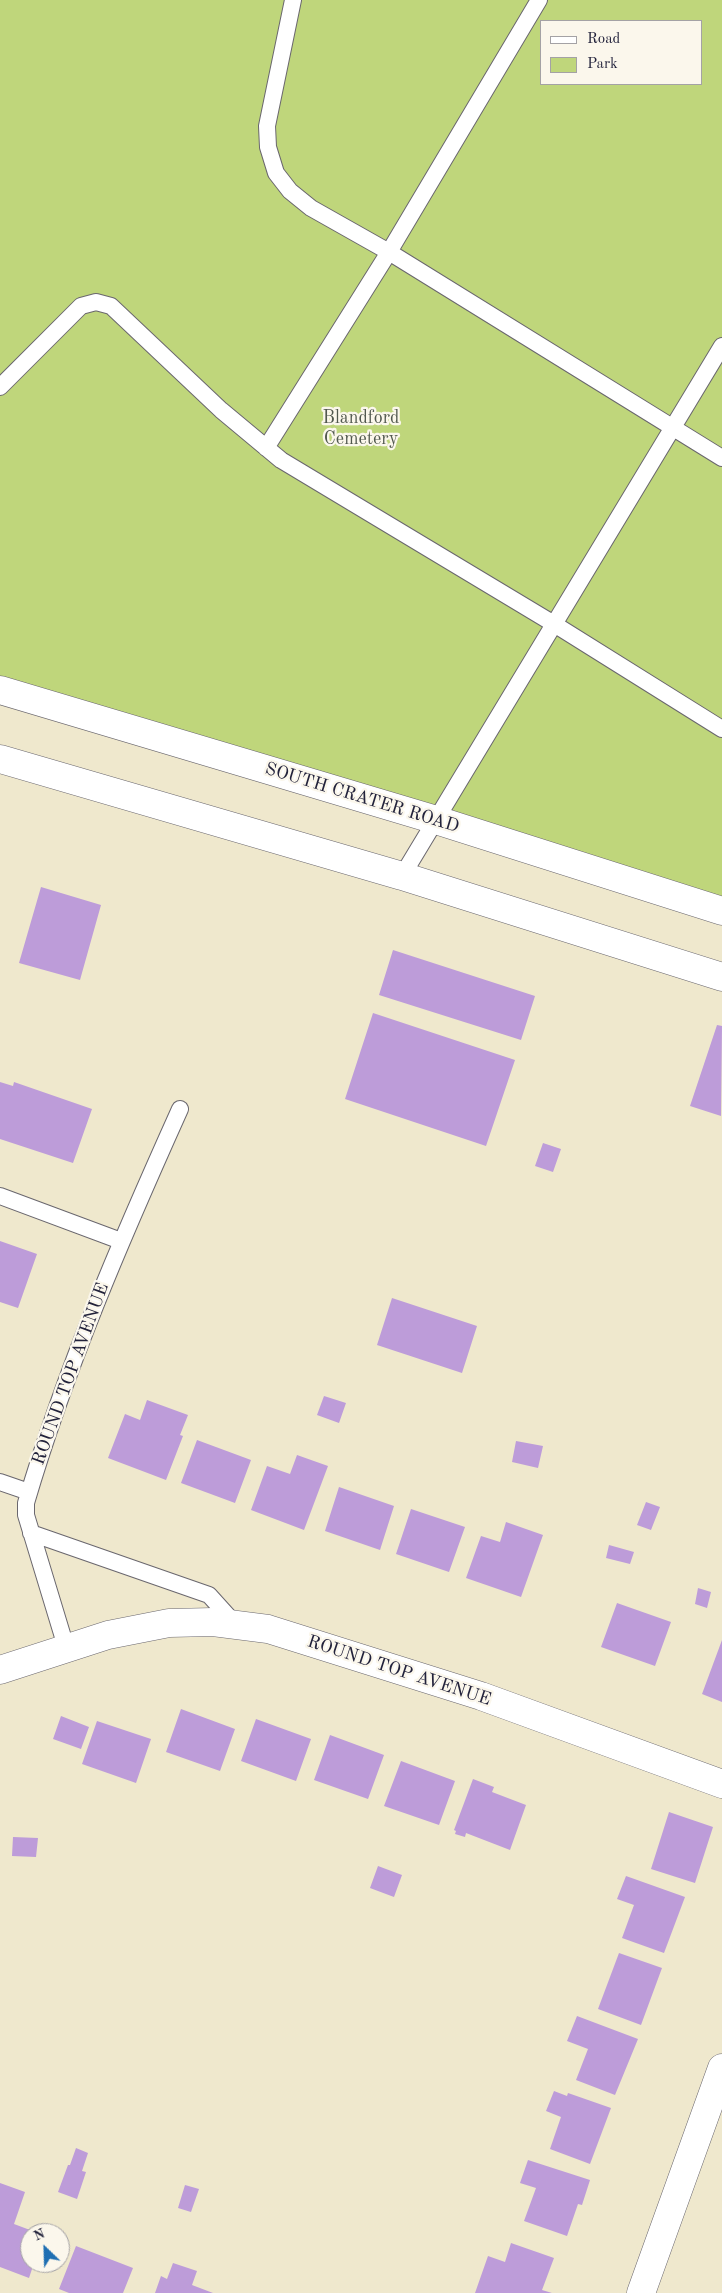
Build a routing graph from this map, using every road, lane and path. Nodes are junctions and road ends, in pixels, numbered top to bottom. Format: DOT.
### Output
graph roads {
  1 [pos="293,0"];
  2 [pos="539,0"];
  3 [pos="389,252"];
  4 [pos="722,346"];
  5 [pos="1,383"];
  6 [pos="672,428"];
  7 [pos="266,448"];
  8 [pos="722,458"];
  9 [pos="554,624"];
  10 [pos="0,690"];
  11 [pos="722,729"];
  12 [pos="0,759"];
  13 [pos="436,820"];
  14 [pos="402,876"];
  15 [pos="722,911"];
  16 [pos="722,977"];
  17 [pos="180,1109"];
  18 [pos="0,1196"];
  19 [pos="120,1241"];
  20 [pos="0,1482"];
  21 [pos="29,1492"];
  22 [pos="31,1533"];
  23 [pos="237,1626"];
  24 [pos="66,1647"];
  25 [pos="0,1670"];
  26 [pos="722,1784"];
  27 [pos="722,2068"];
  28 [pos="641,2293"];
  1 -- 3 [label="lane"];
  2 -- 3 [label="lane"];
  3 -- 6 [label="lane"];
  3 -- 7 [label="lane"];
  4 -- 6 [label="lane"];
  5 -- 7 [label="lane"];
  6 -- 8 [label="lane"];
  6 -- 9 [label="lane"];
  7 -- 9 [label="lane"];
  9 -- 11 [label="lane"];
  9 -- 13 [label="lane"];
  10 -- 13 [label="main road, SOUTH CRATER ROAD"];
  12 -- 14 [label="main road"];
  13 -- 14 [label="lane"];
  13 -- 15 [label="main road, SOUTH CRATER ROAD"];
  14 -- 16 [label="main road"];
  17 -- 19 [label="lane, ROUND TOP AVENUE"];
  18 -- 19 [label="lane"];
  19 -- 21 [label="lane, ROUND TOP AVENUE"];
  20 -- 21 [label="lane"];
  21 -- 22 [label="lane, ROUND TOP AVENUE"];
  22 -- 23 [label="lane"];
  22 -- 24 [label="lane, ROUND TOP AVENUE"];
  23 -- 24 [label="main road, ROUND TOP AVENUE"];
  23 -- 26 [label="main road, ROUND TOP AVENUE"];
  24 -- 25 [label="main road, ROUND TOP AVENUE"];
  27 -- 28 [label="main road"];
}
